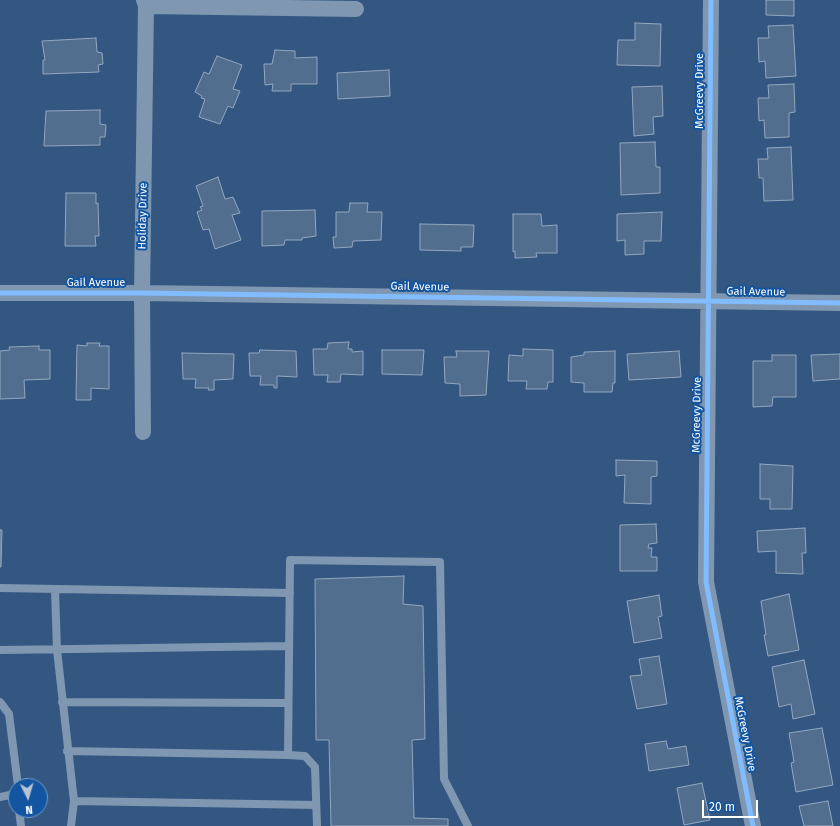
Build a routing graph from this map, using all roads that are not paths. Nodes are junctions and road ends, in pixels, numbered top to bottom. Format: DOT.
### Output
graph roads {
  1 [pos="711,0"];
  2 [pos="145,3"];
  3 [pos="356,9"];
  4 [pos="0,293"];
  5 [pos="142,293"];
  6 [pos="709,301"];
  7 [pos="840,303"];
  8 [pos="143,432"];
  9 [pos="0,588"];
  10 [pos="55,590"];
  11 [pos="290,593"];
  12 [pos="289,646"];
  13 [pos="0,650"];
  14 [pos="57,650"];
  15 [pos="0,702"];
  16 [pos="62,702"];
  17 [pos="288,703"];
  18 [pos="67,751"];
  19 [pos="288,755"];
  20 [pos="17,778"];
  21 [pos="74,802"];
  22 [pos="316,805"];
  23 [pos="71,826"];
  24 [pos="317,826"];
  25 [pos="468,826"];
  26 [pos="753,826"];
  1 -- 6 [label="street, McGreevy Drive"];
  2 -- 3 [label="street"];
  2 -- 5 [label="street, Holiday Drive"];
  4 -- 5 [label="street, Gail Avenue"];
  5 -- 6 [label="street, Gail Avenue"];
  5 -- 8 [label="street, Holiday Drive"];
  6 -- 7 [label="street, Gail Avenue"];
  6 -- 26 [label="street, McGreevy Drive"];
  9 -- 10 [label="lane"];
  10 -- 11 [label="lane"];
  10 -- 14 [label="lane"];
  11 -- 12 [label="lane"];
  11 -- 25 [label="lane"];
  12 -- 14 [label="lane"];
  12 -- 17 [label="lane"];
  13 -- 14 [label="lane"];
  14 -- 16 [label="lane"];
  15 -- 20 [label="lane"];
  16 -- 17 [label="lane"];
  16 -- 18 [label="lane"];
  17 -- 19 [label="lane"];
  18 -- 19 [label="lane"];
  18 -- 21 [label="lane"];
  19 -- 22 [label="lane"];
  21 -- 22 [label="lane"];
  21 -- 23 [label="lane"];
  22 -- 24 [label="lane"];
}
